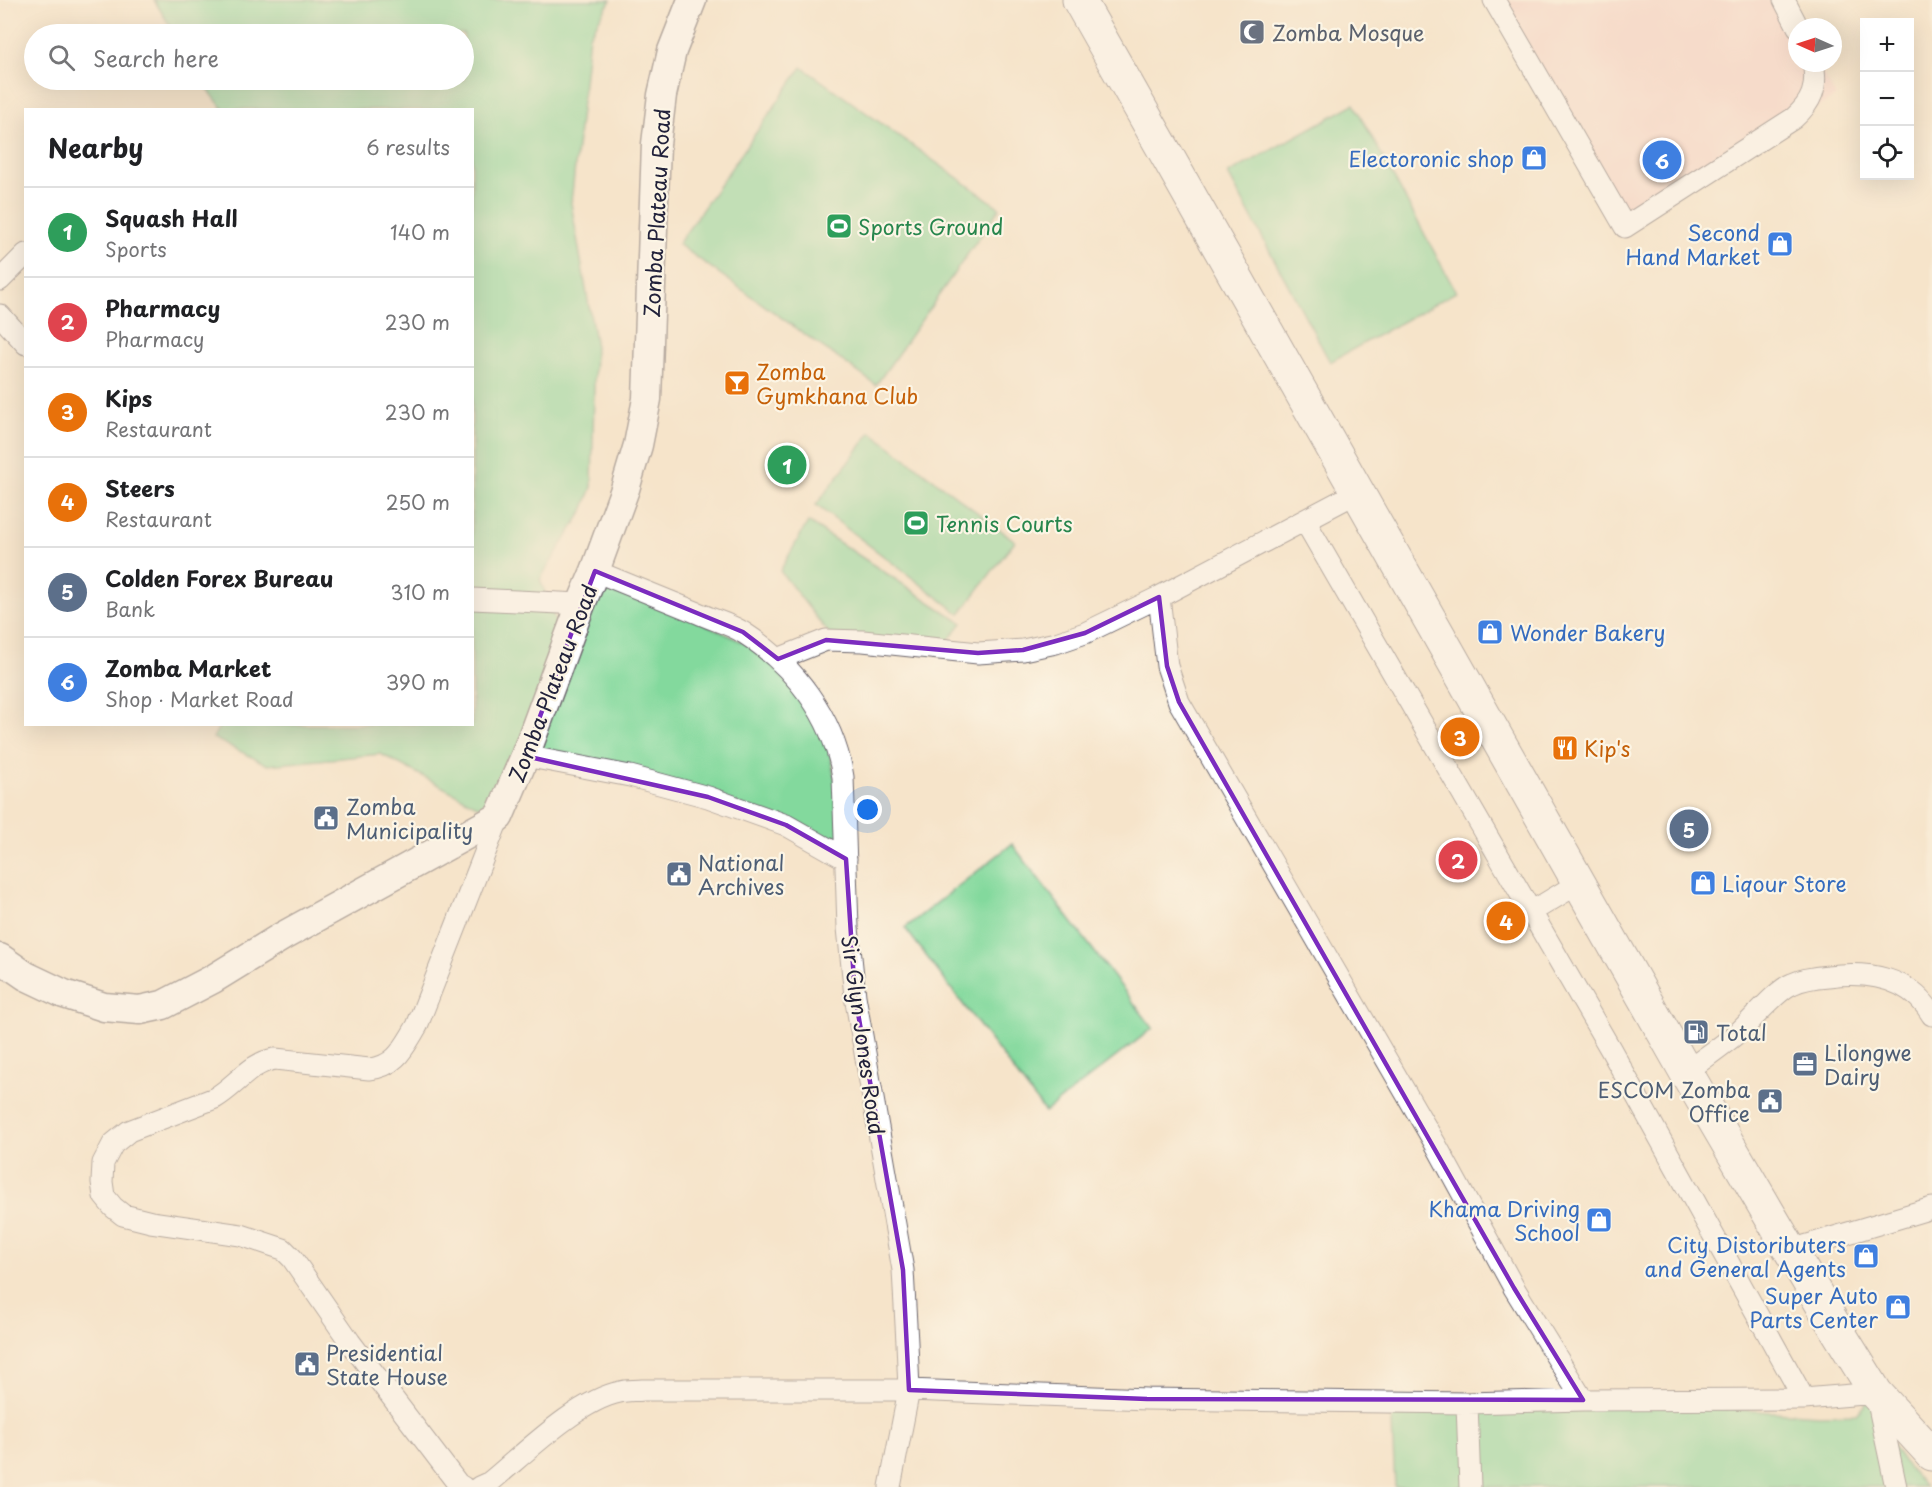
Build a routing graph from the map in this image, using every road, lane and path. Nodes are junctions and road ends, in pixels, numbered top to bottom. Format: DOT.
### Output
graph roads {
  1 [pos="692,0"];
  2 [pos="1494,0"];
  3 [pos="1784,0"];
  4 [pos="1082,1"];
  5 [pos="1793,18"];
  6 [pos="1814,72"];
  7 [pos="24,256"];
  8 [pos="0,280"];
  9 [pos="0,315"];
  10 [pos="24,342"];
  11 [pos="1358,492"];
  12 [pos="1305,521"];
  13 [pos="595,571"];
  14 [pos="1159,597"];
  15 [pos="474,599"];
  16 [pos="581,604"];
  17 [pos="778,659"];
  18 [pos="525,756"];
  19 [pos="499,817"];
  20 [pos="846,859"];
  21 [pos="1579,883"];
  22 [pos="1532,912"];
  23 [pos="0,958"];
  24 [pos="1932,1015"];
  25 [pos="1686,1072"];
  26 [pos="1932,1208"];
  27 [pos="1791,1250"];
  28 [pos="909,1390"];
  29 [pos="1876,1393"];
  30 [pos="1804,1399"];
  31 [pos="1583,1400"];
  32 [pos="1467,1403"];
  33 [pos="1932,1454"];
  34 [pos="487,1485"];
  35 [pos="463,1487"];
  36 [pos="890,1487"];
  37 [pos="1470,1487"];
  38 [pos="1896,1487"];
  1 -- 13 [label="street, Zomba Plateau Road"];
  2 -- 6 [label="street"];
  3 -- 5 [label="street"];
  4 -- 11 [label="highway"];
  7 -- 8 [label="street"];
  9 -- 10 [label="street"];
  11 -- 12 [label="street"];
  11 -- 21 [label="highway"];
  12 -- 14 [label="street"];
  12 -- 22 [label="street"];
  13 -- 16 [label="street, Zomba Plateau Road"];
  13 -- 17 [label="street, Sir Glyn Jones Road"];
  14 -- 17 [label="street"];
  14 -- 31 [label="street"];
  15 -- 16 [label="street"];
  16 -- 18 [label="street, Zomba Plateau Road"];
  17 -- 20 [label="street, Sir Glyn Jones Road"];
  18 -- 19 [label="street, Zomba Plateau Road"];
  18 -- 20 [label="street"];
  19 -- 23 [label="street"];
  19 -- 35 [label="street"];
  20 -- 28 [label="street, Sir Glyn Jones Road"];
  21 -- 22 [label="street"];
  21 -- 25 [label="highway"];
  22 -- 30 [label="street"];
  24 -- 25 [label="street"];
  25 -- 27 [label="highway"];
  26 -- 27 [label="street"];
  27 -- 29 [label="highway"];
  28 -- 32 [label="street"];
  28 -- 34 [label="street"];
  28 -- 36 [label="street, Sir Glyn Jones Road"];
  29 -- 30 [label="street"];
  29 -- 33 [label="highway"];
  29 -- 38 [label="street"];
  30 -- 31 [label="street"];
  31 -- 32 [label="street"];
  32 -- 37 [label="street"];
}
